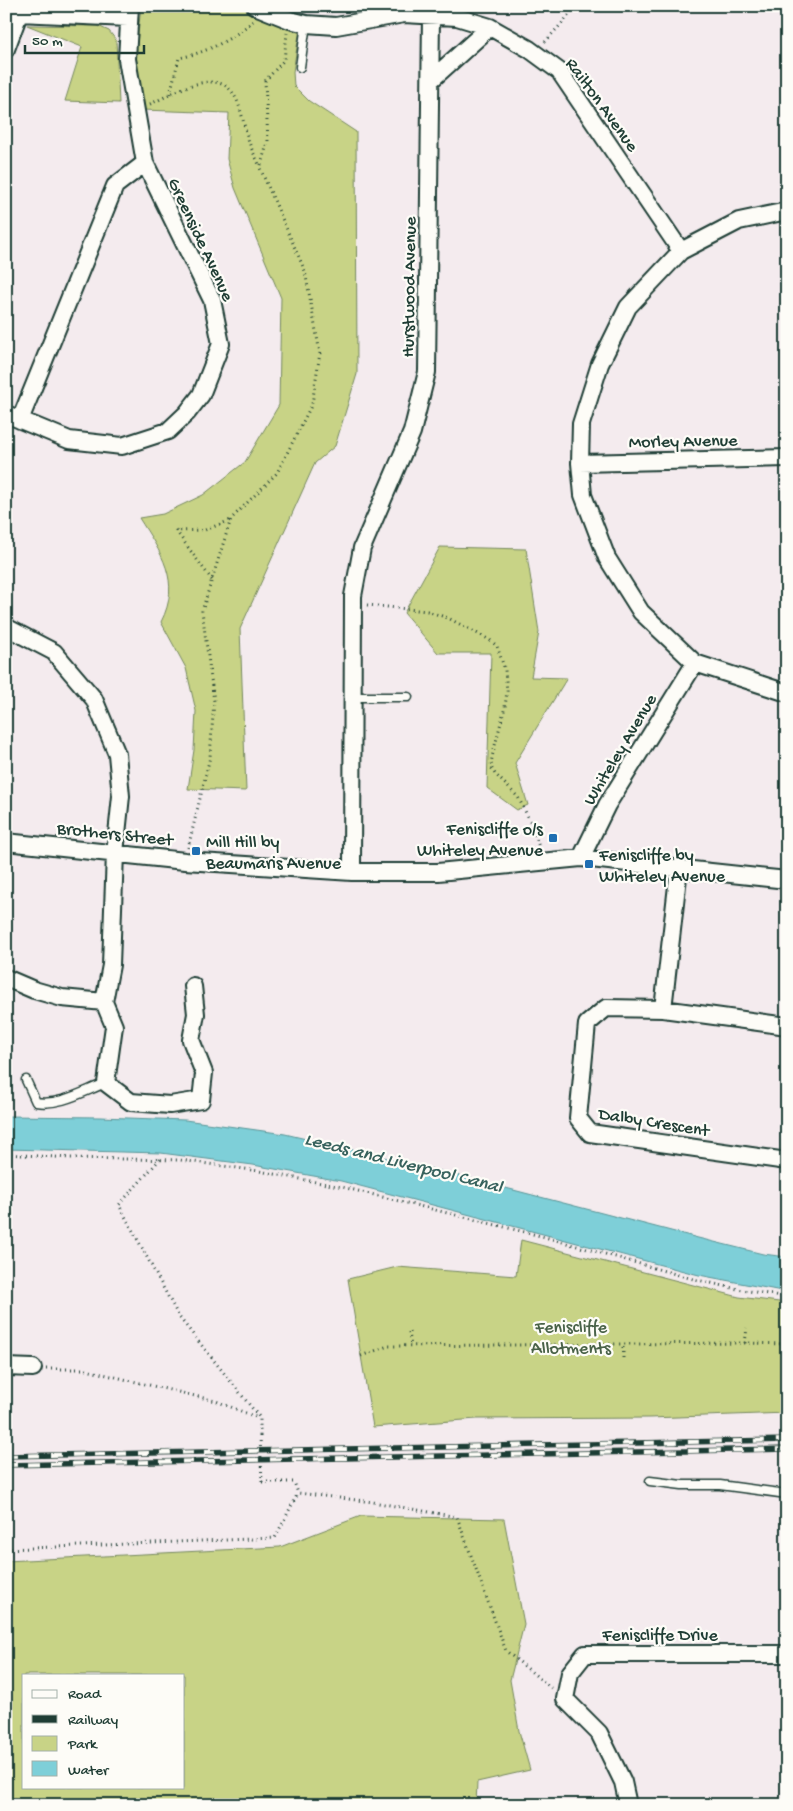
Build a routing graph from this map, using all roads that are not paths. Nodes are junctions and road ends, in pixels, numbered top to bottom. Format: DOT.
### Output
graph roads {
  1 [pos="20,10"];
  2 [pos="257,10"];
  3 [pos="129,12"];
  4 [pos="431,15"];
  5 [pos="306,24"];
  6 [pos="490,27"];
  7 [pos="6,49"];
  8 [pos="300,67"];
  9 [pos="431,80"];
  10 [pos="145,163"];
  11 [pos="787,211"];
  12 [pos="681,251"];
  13 [pos="13,417"];
  14 [pos="787,458"];
  15 [pos="580,463"];
  16 [pos="6,627"];
  17 [pos="696,663"];
  18 [pos="787,693"];
  19 [pos="352,697"];
  20 [pos="408,697"];
  21 [pos="6,842"];
  22 [pos="115,853"];
  23 [pos="581,858"];
  24 [pos="679,868"];
  25 [pos="352,872"];
  26 [pos="787,880"];
  27 [pos="6,978"];
  28 [pos="194,986"];
  29 [pos="104,1002"];
  30 [pos="664,1009"];
  31 [pos="787,1026"];
  32 [pos="26,1080"];
  33 [pos="106,1083"];
  34 [pos="787,1162"];
  35 [pos="6,1368"];
  36 [pos="33,1368"];
  37 [pos="650,1481"];
  38 [pos="787,1494"];
  39 [pos="787,1654"];
  40 [pos="628,1805"];
  1 -- 3 [label="street"];
  1 -- 7 [label="street"];
  2 -- 5 [label="street, Railton Avenue"];
  3 -- 10 [label="street, Greenside Avenue"];
  4 -- 5 [label="street, Railton Avenue"];
  4 -- 6 [label="street, Railton Avenue"];
  4 -- 9 [label="street, Hurstwood Avenue"];
  5 -- 8 [label="lane"];
  6 -- 9 [label="street"];
  6 -- 12 [label="street, Railton Avenue"];
  9 -- 19 [label="street, Hurstwood Avenue"];
  10 -- 13 [label="street, Greenside Avenue"];
  10 -- 13 [label="street, Greenside Avenue"];
  11 -- 12 [label="street"];
  12 -- 15 [label="street"];
  14 -- 15 [label="street, Morley Avenue"];
  15 -- 17 [label="street"];
  16 -- 22 [label="street"];
  17 -- 18 [label="street"];
  17 -- 23 [label="street, Whiteley Avenue"];
  19 -- 20 [label="lane"];
  19 -- 25 [label="street, Hurstwood Avenue"];
  21 -- 22 [label="street, Brothers Street"];
  22 -- 25 [label="street, Brothers Street"];
  22 -- 29 [label="street"];
  23 -- 24 [label="street, Brothers Street"];
  23 -- 25 [label="street, Brothers Street"];
  24 -- 26 [label="street, Brothers Street"];
  24 -- 30 [label="street"];
  27 -- 29 [label="street"];
  28 -- 33 [label="street"];
  29 -- 33 [label="street"];
  30 -- 31 [label="street, Dalby Crescent"];
  30 -- 34 [label="street, Dalby Crescent"];
  32 -- 33 [label="lane"];
  35 -- 36 [label="street"];
  37 -- 38 [label="lane"];
  39 -- 40 [label="street, Feniscliffe Drive"];
}
